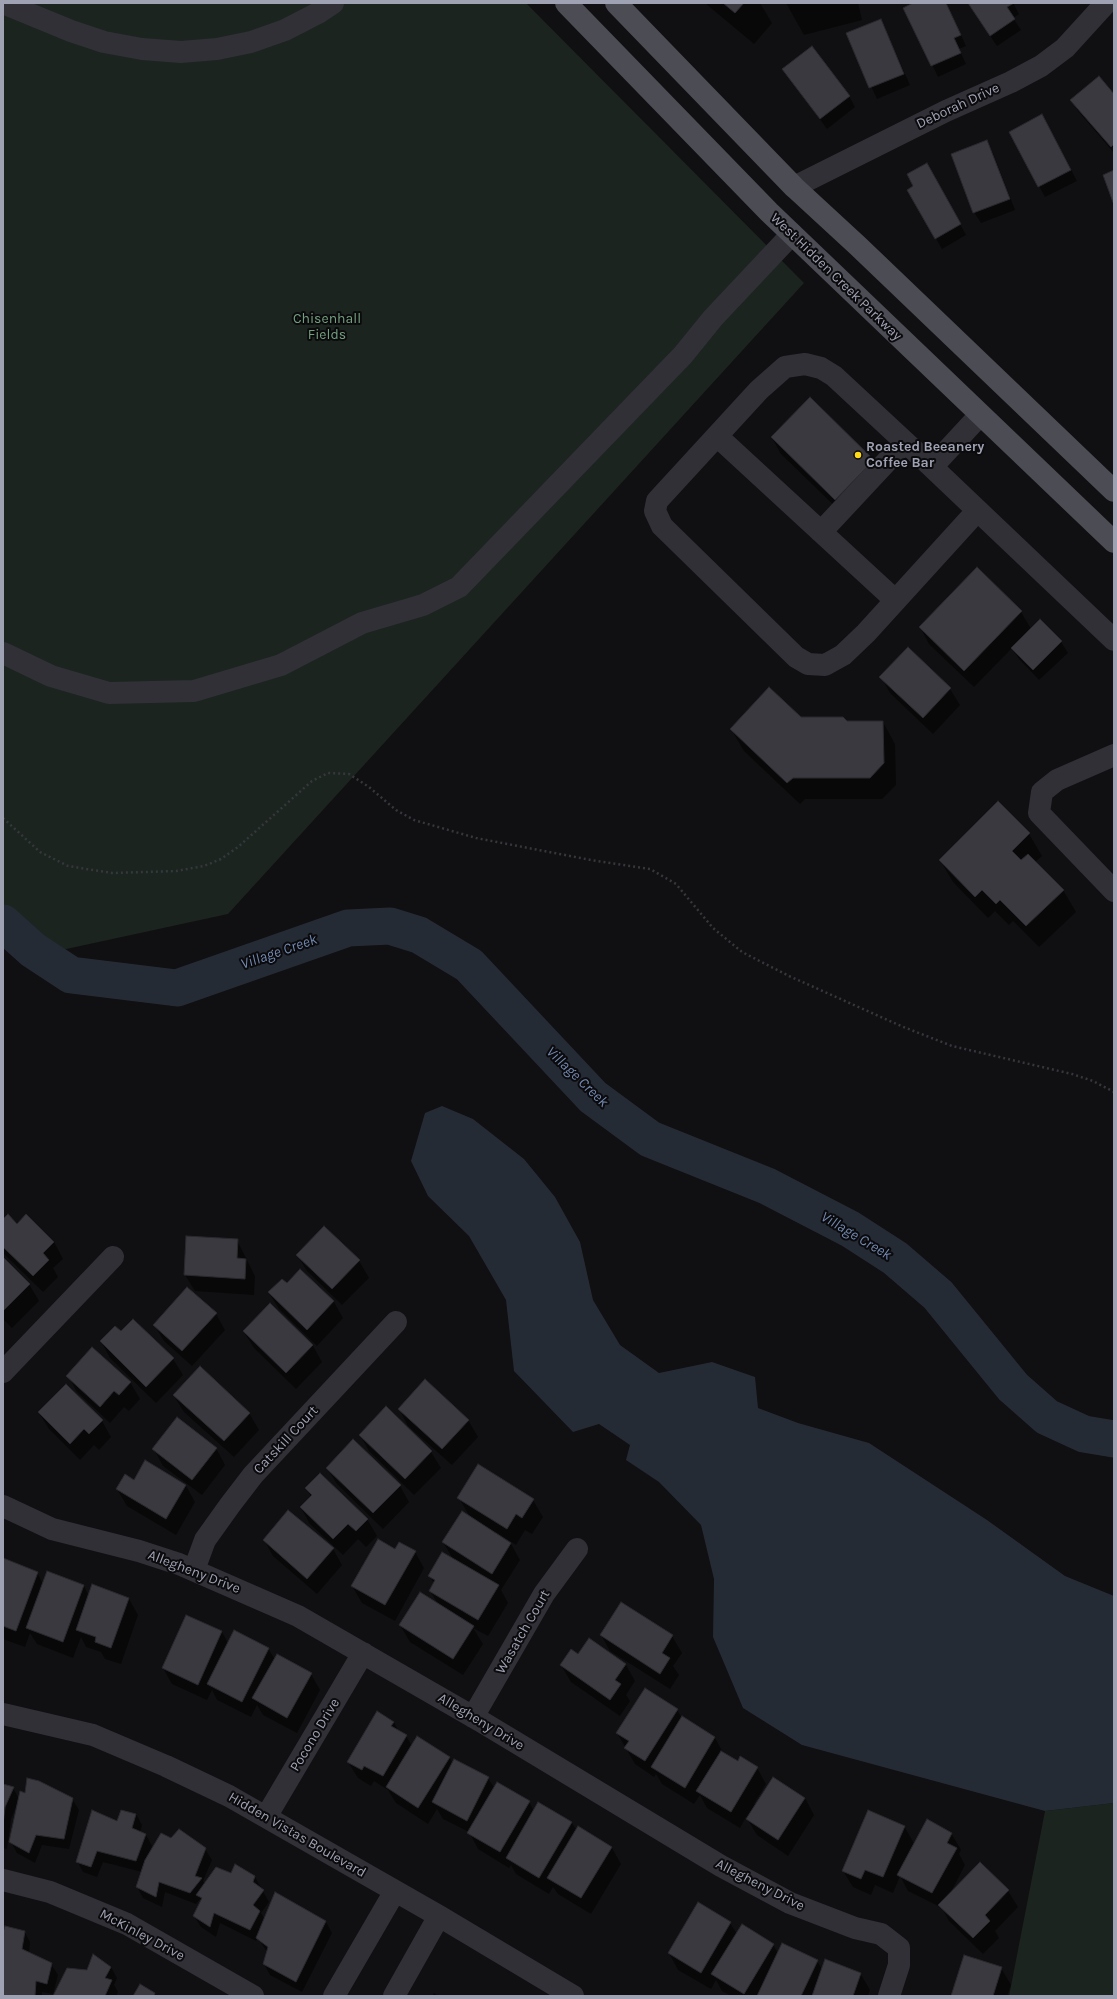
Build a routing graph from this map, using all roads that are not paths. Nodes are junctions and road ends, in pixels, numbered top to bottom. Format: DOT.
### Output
graph roads {
  1 [pos="3,3"];
  2 [pos="333,3"];
  3 [pos="566,3"];
  4 [pos="616,3"];
  5 [pos="1106,3"];
  6 [pos="794,187"];
  7 [pos="792,234"];
  8 [pos="980,415"];
  9 [pos="717,436"];
  10 [pos="905,442"];
  11 [pos="932,467"];
  12 [pos="1114,491"];
  13 [pos="977,511"];
  14 [pos="821,532"];
  15 [pos="1114,542"];
  16 [pos="895,600"];
  17 [pos="1114,640"];
  18 [pos="3,652"];
  19 [pos="1114,755"];
  20 [pos="1114,891"];
  21 [pos="113,1258"];
  22 [pos="396,1322"];
  23 [pos="3,1372"];
  24 [pos="3,1506"];
  25 [pos="577,1549"];
  26 [pos="194,1570"];
  27 [pos="363,1653"];
  28 [pos="3,1714"];
  29 [pos="473,1717"];
  30 [pos="266,1817"];
  31 [pos="3,1880"];
  32 [pos="394,1891"];
  33 [pos="439,1916"];
  34 [pos="253,1996"];
  35 [pos="334,1996"];
  36 [pos="394,1996"];
  37 [pos="573,1996"];
  38 [pos="889,1996"];
  1 -- 2 [label="street"];
  3 -- 7 [label="main road, West Hidden Creek Parkway"];
  4 -- 6 [label="main road"];
  5 -- 6 [label="street, Deborah Drive"];
  6 -- 12 [label="main road"];
  7 -- 8 [label="main road, West Hidden Creek Parkway"];
  7 -- 18 [label="street"];
  8 -- 11 [label="street"];
  8 -- 15 [label="main road, West Hidden Creek Parkway"];
  9 -- 10 [label="street"];
  9 -- 14 [label="street"];
  9 -- 16 [label="street"];
  10 -- 11 [label="street"];
  10 -- 14 [label="street"];
  11 -- 13 [label="street"];
  13 -- 16 [label="street"];
  13 -- 17 [label="street"];
  14 -- 16 [label="street"];
  19 -- 20 [label="street"];
  21 -- 23 [label="street"];
  22 -- 26 [label="street, Catskill Court"];
  24 -- 26 [label="street, Allegheny Drive"];
  25 -- 29 [label="street, Wasatch Court"];
  26 -- 27 [label="street, Allegheny Drive"];
  27 -- 29 [label="street, Allegheny Drive"];
  27 -- 30 [label="street, Pocono Drive"];
  28 -- 30 [label="street, Hidden Vistas Boulevard"];
  29 -- 38 [label="street, Allegheny Drive"];
  30 -- 32 [label="street, Hidden Vistas Boulevard"];
  31 -- 34 [label="street, McKinley Drive"];
  32 -- 33 [label="street, Hidden Vistas Boulevard"];
  32 -- 35 [label="street"];
  33 -- 36 [label="street"];
  33 -- 37 [label="street, Hidden Vistas Boulevard"];
}
